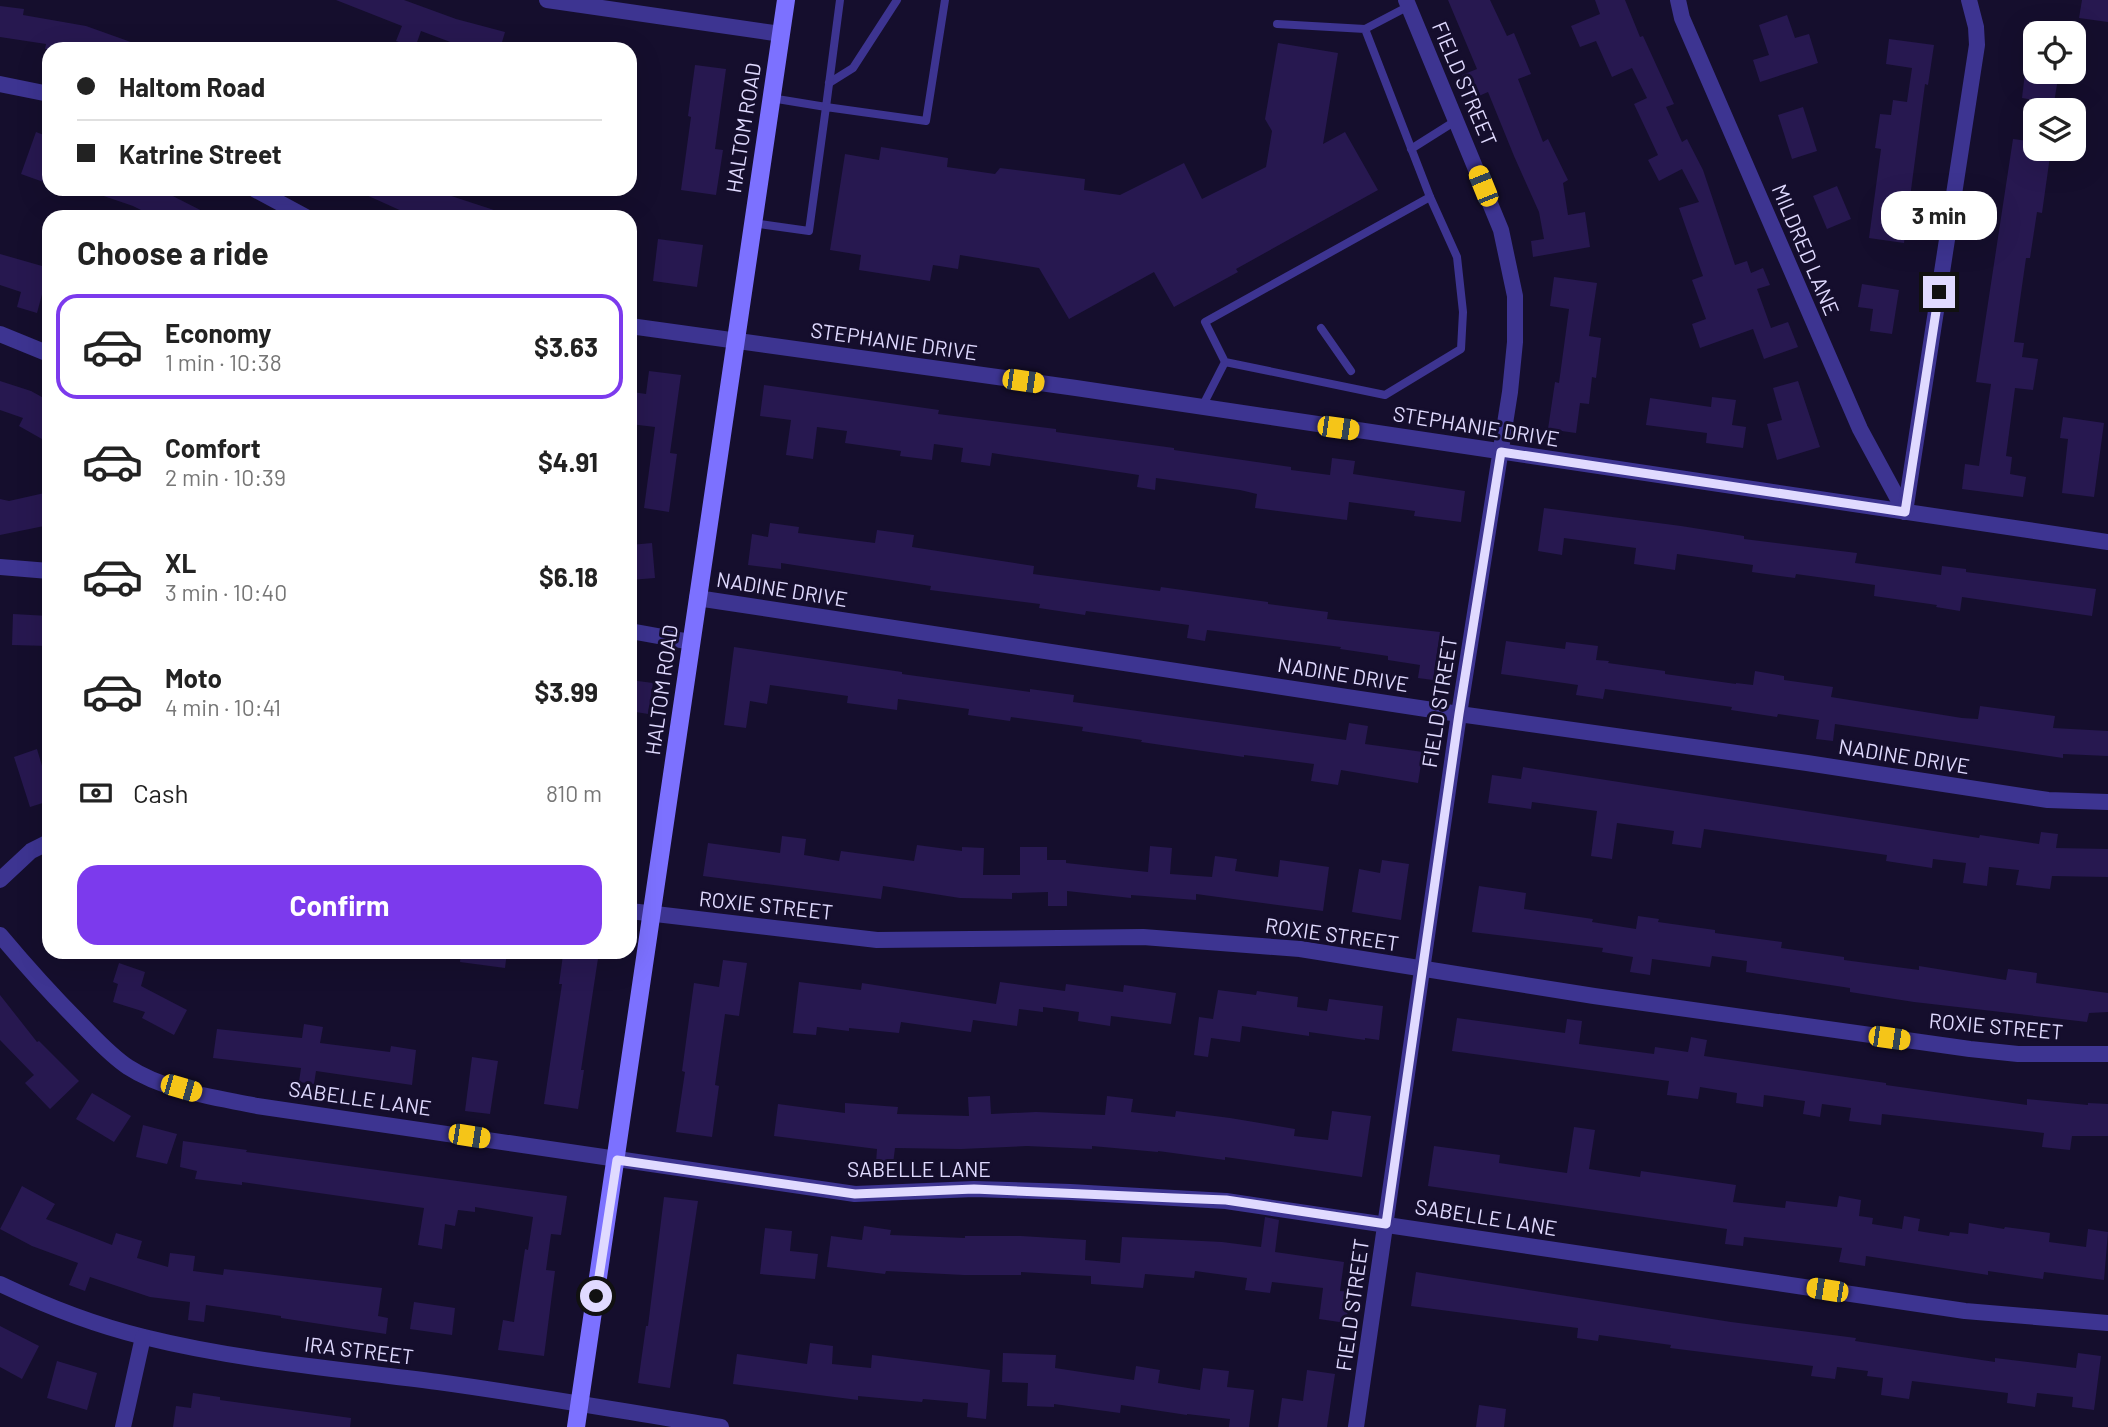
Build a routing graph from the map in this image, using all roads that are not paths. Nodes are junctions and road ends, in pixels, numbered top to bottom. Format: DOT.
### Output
graph roads {
  1 [pos="547,0"];
  2 [pos="786,0"];
  3 [pos="840,0"];
  4 [pos="897,0"];
  5 [pos="945,0"];
  6 [pos="1678,0"];
  7 [pos="1969,0"];
  8 [pos="1407,3"];
  9 [pos="1277,24"];
  10 [pos="1365,29"];
  11 [pos="781,34"];
  12 [pos="829,83"];
  13 [pos="0,84"];
  14 [pos="42,93"];
  15 [pos="771,99"];
  16 [pos="826,107"];
  17 [pos="1457,120"];
  18 [pos="1411,149"];
  19 [pos="267,196"];
  20 [pos="1430,197"];
  21 [pos="293,210"];
  22 [pos="752,223"];
  23 [pos="637,327"];
  24 [pos="1321,328"];
  25 [pos="0,334"];
  26 [pos="734,341"];
  27 [pos="42,351"];
  28 [pos="1225,362"];
  29 [pos="1351,371"];
  30 [pos="1202,407"];
  31 [pos="1501,452"];
  32 [pos="1905,512"];
  33 [pos="2108,542"];
  34 [pos="0,567"];
  35 [pos="42,570"];
  36 [pos="697,598"];
  37 [pos="637,632"];
  38 [pos="691,642"];
  39 [pos="1459,714"];
  40 [pos="2108,802"];
  41 [pos="42,845"];
  42 [pos="0,880"];
  43 [pos="637,912"];
  44 [pos="653,915"];
  45 [pos="0,935"];
  46 [pos="1423,969"];
  47 [pos="2108,1054"];
  48 [pos="617,1160"];
  49 [pos="1386,1224"];
  50 [pos="0,1284"];
  51 [pos="2108,1323"];
  52 [pos="143,1337"];
  53 [pos="580,1404"];
  54 [pos="123,1427"];
  55 [pos="576,1427"];
  56 [pos="721,1427"];
  57 [pos="1356,1427"];
  1 -- 11 [label="street"];
  2 -- 11 [label="main road, HALTOM ROAD"];
  3 -- 12 [label="lane"];
  4 -- 12 [label="lane"];
  5 -- 16 [label="lane"];
  6 -- 32 [label="street, MILDRED LANE"];
  7 -- 32 [label="street"];
  8 -- 10 [label="lane"];
  8 -- 17 [label="street, FIELD STREET"];
  9 -- 10 [label="lane"];
  10 -- 18 [label="lane"];
  11 -- 15 [label="main road, HALTOM ROAD"];
  12 -- 16 [label="lane"];
  13 -- 14 [label="street"];
  15 -- 16 [label="lane"];
  15 -- 22 [label="main road, HALTOM ROAD"];
  16 -- 22 [label="lane"];
  17 -- 18 [label="lane"];
  17 -- 31 [label="street, FIELD STREET"];
  18 -- 20 [label="lane"];
  19 -- 21 [label="street"];
  20 -- 28 [label="lane"];
  20 -- 28 [label="lane"];
  22 -- 26 [label="main road, HALTOM ROAD"];
  23 -- 26 [label="street, STEPHANIE DRIVE"];
  24 -- 29 [label="lane"];
  25 -- 27 [label="street"];
  26 -- 30 [label="street, STEPHANIE DRIVE"];
  26 -- 36 [label="main road, HALTOM ROAD"];
  28 -- 30 [label="lane"];
  30 -- 31 [label="street, STEPHANIE DRIVE"];
  31 -- 32 [label="street, STEPHANIE DRIVE"];
  31 -- 39 [label="street, FIELD STREET"];
  32 -- 33 [label="street, STEPHANIE DRIVE"];
  34 -- 35 [label="street"];
  36 -- 38 [label="main road, HALTOM ROAD"];
  36 -- 39 [label="street, NADINE DRIVE"];
  37 -- 38 [label="street"];
  38 -- 44 [label="main road, HALTOM ROAD"];
  39 -- 40 [label="street, NADINE DRIVE"];
  39 -- 46 [label="street, FIELD STREET"];
  41 -- 42 [label="street"];
  43 -- 44 [label="street, ROXIE STREET"];
  44 -- 46 [label="street, ROXIE STREET"];
  44 -- 48 [label="main road, HALTOM ROAD"];
  45 -- 48 [label="street, SABELLE LANE"];
  46 -- 47 [label="street, ROXIE STREET"];
  46 -- 49 [label="street, FIELD STREET"];
  48 -- 49 [label="street, SABELLE LANE"];
  48 -- 53 [label="main road, HALTOM ROAD"];
  49 -- 51 [label="street, SABELLE LANE"];
  49 -- 57 [label="street, FIELD STREET"];
  50 -- 52 [label="street, IRA STREET"];
  52 -- 53 [label="street, IRA STREET"];
  52 -- 54 [label="street"];
  53 -- 55 [label="main road, HALTOM ROAD"];
  53 -- 56 [label="street, IRA STREET"];
}
